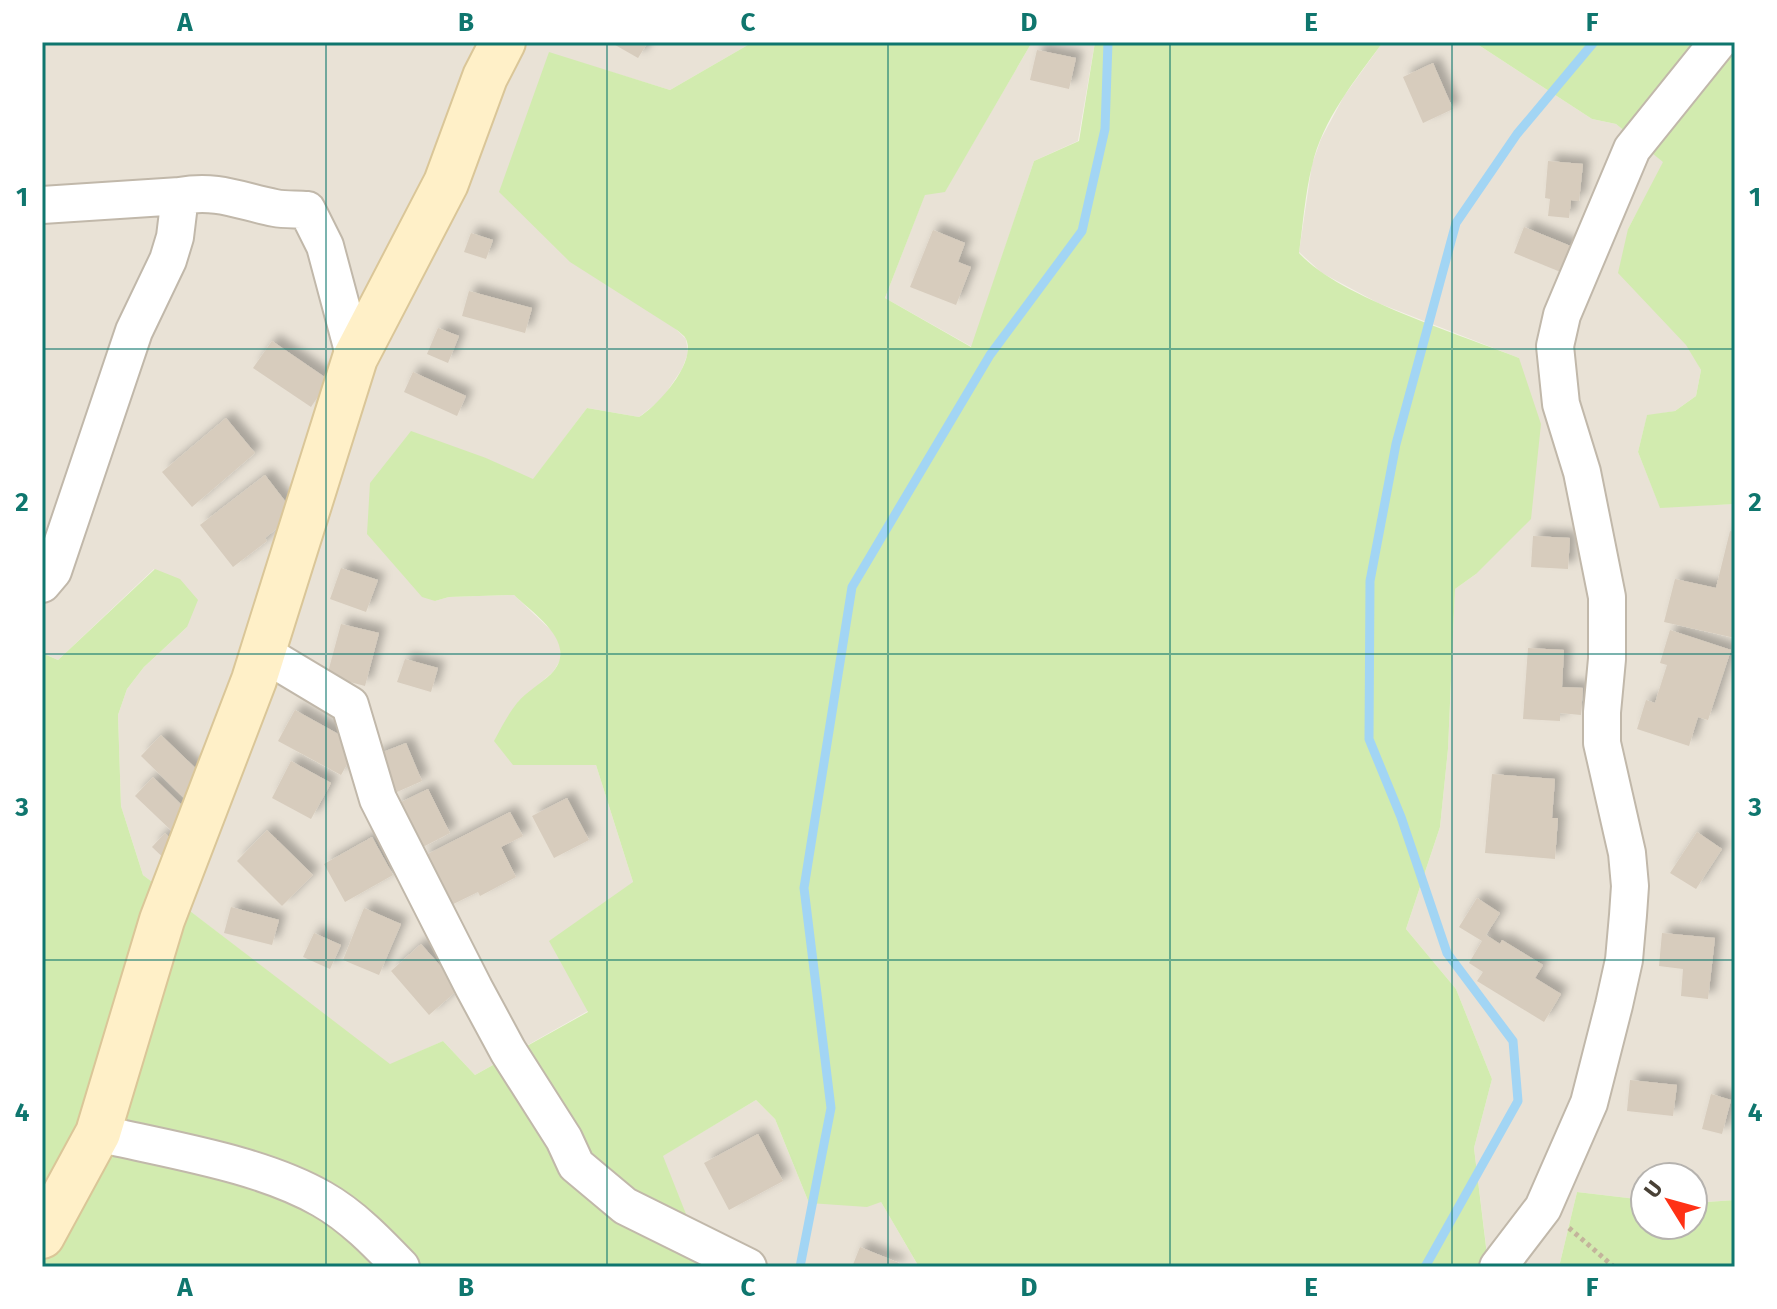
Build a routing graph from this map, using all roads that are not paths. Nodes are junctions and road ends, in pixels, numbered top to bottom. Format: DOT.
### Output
graph roads {
  1 [pos="503,42"];
  2 [pos="1718,42"];
  3 [pos="180,196"];
  4 [pos="42,205"];
  5 [pos="355,358"];
  6 [pos="42,584"];
  7 [pos="263,653"];
  8 [pos="98,1133"];
  9 [pos="42,1236"];
  10 [pos="401,1267"];
  11 [pos="748,1267"];
  12 [pos="1498,1267"];
  1 -- 5 [label="street"];
  2 -- 12 [label="street"];
  3 -- 4 [label="street"];
  3 -- 5 [label="street"];
  3 -- 6 [label="street"];
  5 -- 7 [label="street"];
  7 -- 8 [label="street"];
  7 -- 11 [label="street"];
  8 -- 9 [label="street"];
  8 -- 10 [label="street"];
}
